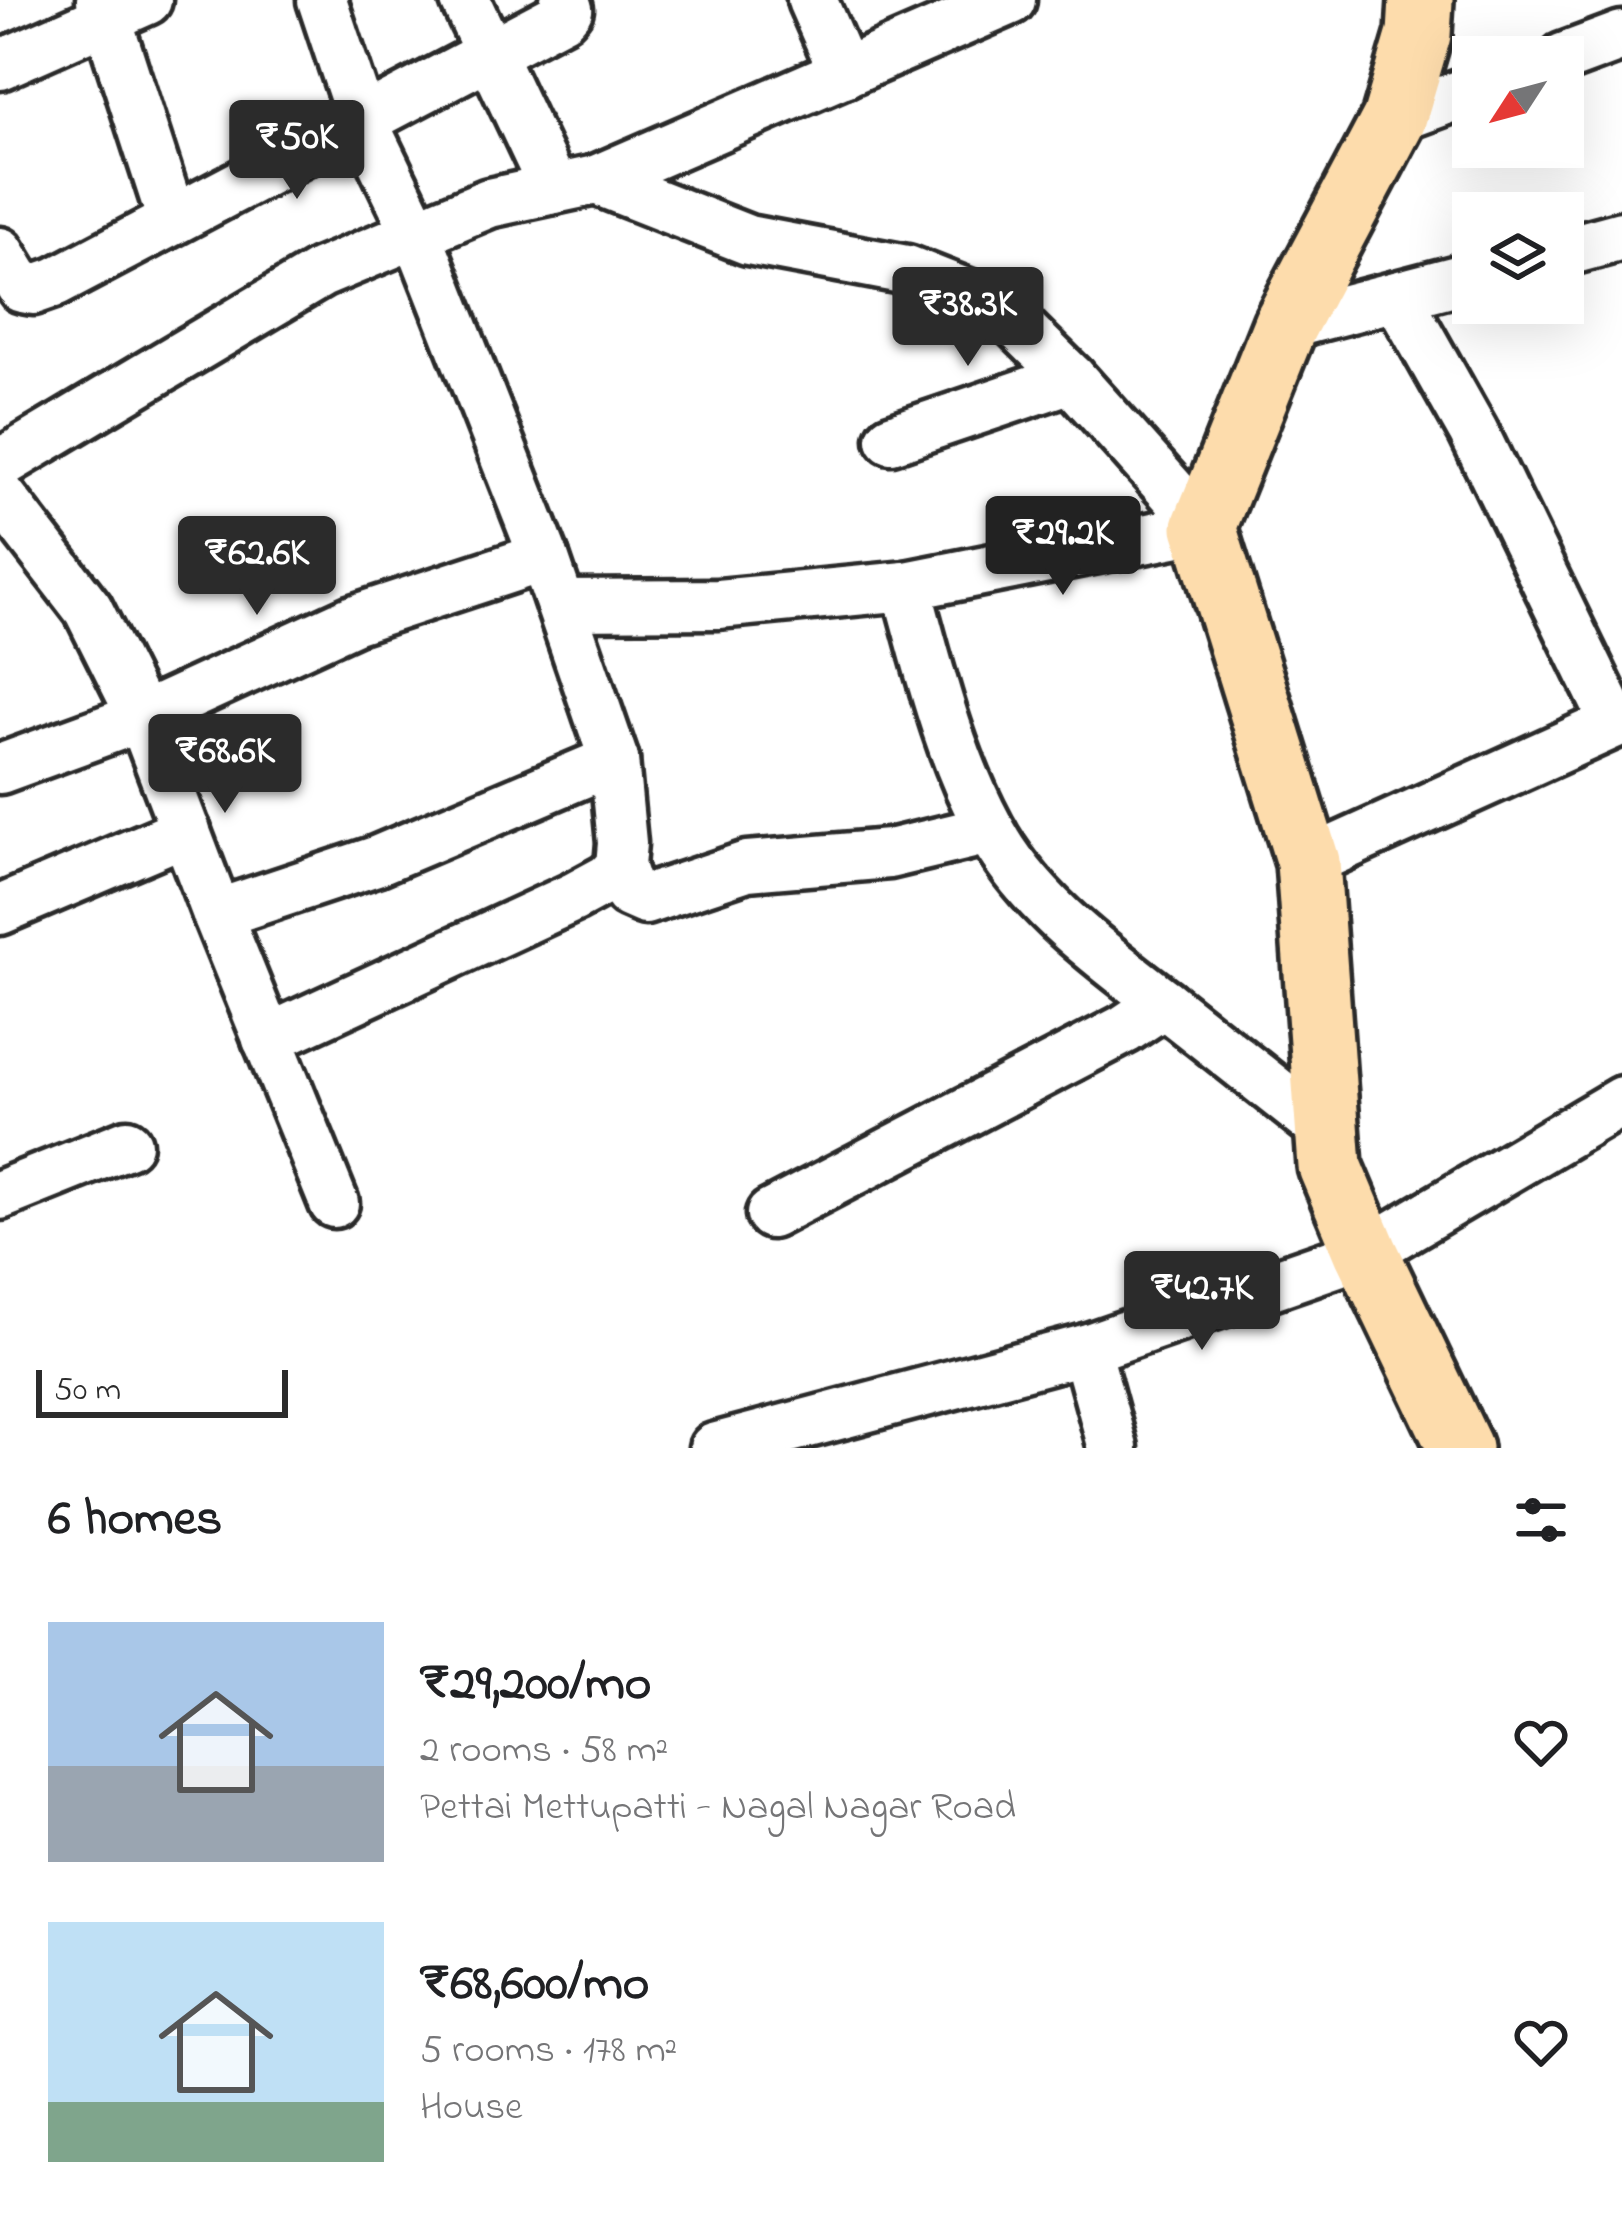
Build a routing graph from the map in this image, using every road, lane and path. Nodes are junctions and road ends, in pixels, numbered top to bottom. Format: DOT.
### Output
graph roads {
  1 [pos="322,0"];
  2 [pos="465,0"];
  3 [pos="565,0"];
  4 [pos="812,0"];
  5 [pos="1011,0"];
  6 [pos="1421,0"];
  7 [pos="118,6"];
  8 [pos="922,18"];
  9 [pos="1622,36"];
  10 [pos="1584,50"];
  11 [pos="492,52"];
  12 [pos="0,65"];
  13 [pos="844,73"];
  14 [pos="1452,98"];
  15 [pos="1394,119"];
  16 [pos="362,120"];
  17 [pos="575,184"];
  18 [pos="172,220"];
  19 [pos="417,234"];
  20 [pos="1622,236"];
  21 [pos="1584,246"];
  22 [pos="0,252"];
  23 [pos="1452,281"];
  24 [pos="1396,296"];
  25 [pos="1285,325"];
  26 [pos="1071,378"];
  27 [pos="891,439"];
  28 [pos="0,464"];
  29 [pos="0,495"];
  30 [pos="1204,527"];
  31 [pos="544,557"];
  32 [pos="906,586"];
  33 [pos="562,605"];
  34 [pos="142,717"];
  35 [pos="1619,722"];
  36 [pos="614,760"];
  37 [pos="0,769"];
  38 [pos="989,830"];
  39 [pos="186,832"];
  40 [pos="1308,862"];
  41 [pos="620,866"];
  42 [pos="0,910"];
  43 [pos="217,914"];
  44 [pos="1164,1003"];
  45 [pos="267,1040"];
  46 [pos="1622,1100"];
  47 [pos="1328,1132"];
  48 [pos="128,1144"];
  49 [pos="0,1195"];
  50 [pos="334,1203"];
  51 [pos="770,1214"];
  52 [pos="1366,1252"];
  53 [pos="1086,1349"];
  54 [pos="732,1445"];
  55 [pos="1113,1448"];
  56 [pos="1460,1448"];
  1 -- 16 [label="street"];
  2 -- 11 [label="street"];
  3 -- 11 [label="street"];
  4 -- 13 [label="street"];
  5 -- 8 [label="street"];
  6 -- 15 [label="main road"];
  7 -- 12 [label="street"];
  7 -- 18 [label="street"];
  8 -- 13 [label="street"];
  9 -- 10 [label="street"];
  11 -- 16 [label="street"];
  11 -- 17 [label="street"];
  13 -- 17 [label="street"];
  14 -- 15 [label="street"];
  15 -- 25 [label="main road"];
  16 -- 18 [label="street"];
  16 -- 19 [label="street"];
  17 -- 19 [label="street"];
  17 -- 26 [label="street"];
  18 -- 22 [label="street"];
  19 -- 28 [label="street"];
  19 -- 31 [label="street"];
  20 -- 21 [label="street"];
  23 -- 24 [label="street"];
  24 -- 25 [label="street"];
  24 -- 35 [label="street"];
  25 -- 30 [label="main road"];
  26 -- 27 [label="street"];
  26 -- 30 [label="street"];
  29 -- 34 [label="street"];
  30 -- 32 [label="street"];
  30 -- 40 [label="main road"];
  31 -- 33 [label="street"];
  31 -- 34 [label="street"];
  32 -- 33 [label="street"];
  32 -- 38 [label="street"];
  33 -- 36 [label="street"];
  34 -- 37 [label="street"];
  34 -- 39 [label="street"];
  35 -- 40 [label="street"];
  36 -- 41 [label="street"];
  36 -- 43 [label="street"];
  38 -- 41 [label="street"];
  38 -- 44 [label="street"];
  39 -- 42 [label="street"];
  39 -- 43 [label="street"];
  40 -- 47 [label="main road"];
  41 -- 45 [label="street"];
  43 -- 45 [label="street"];
  44 -- 47 [label="street"];
  44 -- 51 [label="street"];
  45 -- 50 [label="street"];
  46 -- 52 [label="street"];
  47 -- 52 [label="main road"];
  48 -- 49 [label="street"];
  52 -- 53 [label="street"];
  52 -- 56 [label="main road"];
  53 -- 54 [label="street"];
  53 -- 55 [label="street"];
}
